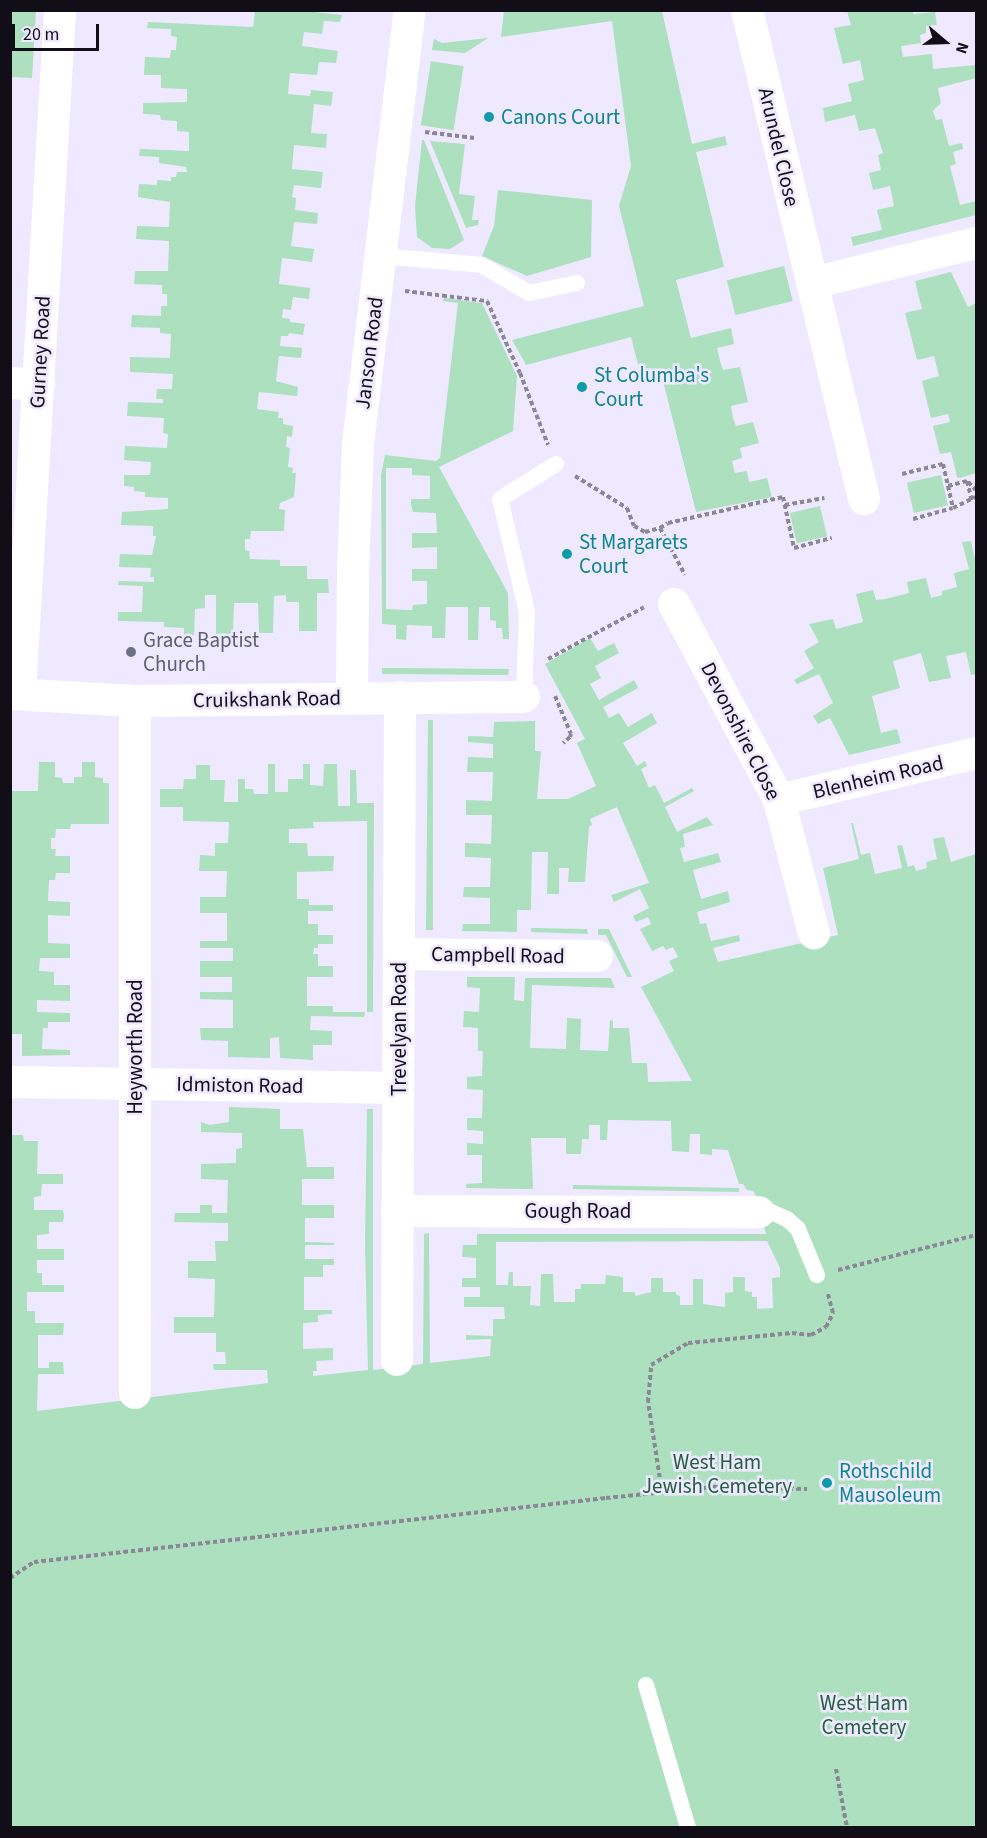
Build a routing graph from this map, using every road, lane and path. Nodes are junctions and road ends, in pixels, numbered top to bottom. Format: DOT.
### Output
graph roads {
  1 [pos="60,10"];
  2 [pos="410,10"];
  3 [pos="747,10"];
  4 [pos="397,129"];
  5 [pos="475,138"];
  6 [pos="976,243"];
  7 [pos="382,256"];
  8 [pos="577,283"];
  9 [pos="812,283"];
  10 [pos="377,288"];
  11 [pos="25,383"];
  12 [pos="556,464"];
  13 [pos="902,474"];
  14 [pos="967,481"];
  15 [pos="948,486"];
  16 [pos="976,490"];
  17 [pos="976,497"];
  18 [pos="824,498"];
  19 [pos="864,499"];
  20 [pos="972,501"];
  21 [pos="785,505"];
  22 [pos="953,508"];
  23 [pos="913,519"];
  24 [pos="660,528"];
  25 [pos="832,538"];
  26 [pos="670,597"];
  27 [pos="524,683"];
  28 [pos="15,694"];
  29 [pos="352,697"];
  30 [pos="400,697"];
  31 [pos="135,701"];
  32 [pos="563,743"];
  33 [pos="976,753"];
  34 [pos="779,800"];
  35 [pos="814,933"];
  36 [pos="399,954"];
  37 [pos="597,956"];
  38 [pos="10,1082"];
  39 [pos="136,1083"];
  40 [pos="398,1088"];
  41 [pos="397,1211"];
  42 [pos="759,1212"];
  43 [pos="976,1235"];
  44 [pos="817,1275"];
  45 [pos="397,1360"];
  46 [pos="135,1393"];
  47 [pos="807,1489"];
  48 [pos="662,1492"];
  49 [pos="10,1578"];
  50 [pos="646,1685"];
  51 [pos="836,1769"];
  52 [pos="688,1827"];
  53 [pos="847,1827"];
  1 -- 11 [label="street, Gurney Road"];
  2 -- 4 [label="street, Janson Road"];
  3 -- 9 [label="street, Arundel Close"];
  4 -- 5 [label="path"];
  4 -- 7 [label="street, Janson Road"];
  6 -- 9 [label="street"];
  7 -- 8 [label="lane"];
  7 -- 10 [label="street, Janson Road"];
  9 -- 19 [label="street, Arundel Close"];
  10 -- 12 [label="path"];
  10 -- 29 [label="street, Janson Road"];
  11 -- 28 [label="street, Gurney Road"];
  12 -- 24 [label="path"];
  12 -- 27 [label="lane"];
  13 -- 15 [label="path"];
  14 -- 15 [label="path"];
  14 -- 16 [label="path"];
  14 -- 20 [label="path"];
  15 -- 22 [label="path"];
  17 -- 20 [label="path"];
  18 -- 21 [label="path"];
  20 -- 22 [label="path"];
  21 -- 24 [label="path"];
  21 -- 25 [label="path"];
  22 -- 23 [label="path"];
  24 -- 26 [label="path"];
  26 -- 27 [label="path"];
  26 -- 34 [label="street, Devonshire Close"];
  27 -- 30 [label="street, Cruikshank Road"];
  27 -- 32 [label="path"];
  28 -- 31 [label="street, Cruikshank Road"];
  29 -- 30 [label="street, Cruikshank Road"];
  29 -- 31 [label="street, Cruikshank Road"];
  30 -- 36 [label="street, Trevelyan Road"];
  31 -- 39 [label="street, Heyworth Road"];
  33 -- 34 [label="street, Blenheim Road"];
  34 -- 35 [label="street, Devonshire Close"];
  36 -- 37 [label="street, Campbell Road"];
  36 -- 40 [label="street, Trevelyan Road"];
  38 -- 39 [label="street, Idmiston Road"];
  39 -- 40 [label="street, Idmiston Road"];
  39 -- 46 [label="street, Heyworth Road"];
  40 -- 41 [label="street, Trevelyan Road"];
  41 -- 42 [label="street, Gough Road"];
  41 -- 45 [label="street, Trevelyan Road"];
  42 -- 44 [label="lane"];
  43 -- 44 [label="path"];
  44 -- 48 [label="path"];
  47 -- 48 [label="path"];
  48 -- 49 [label="path"];
  50 -- 52 [label="lane"];
  51 -- 53 [label="path"];
}
